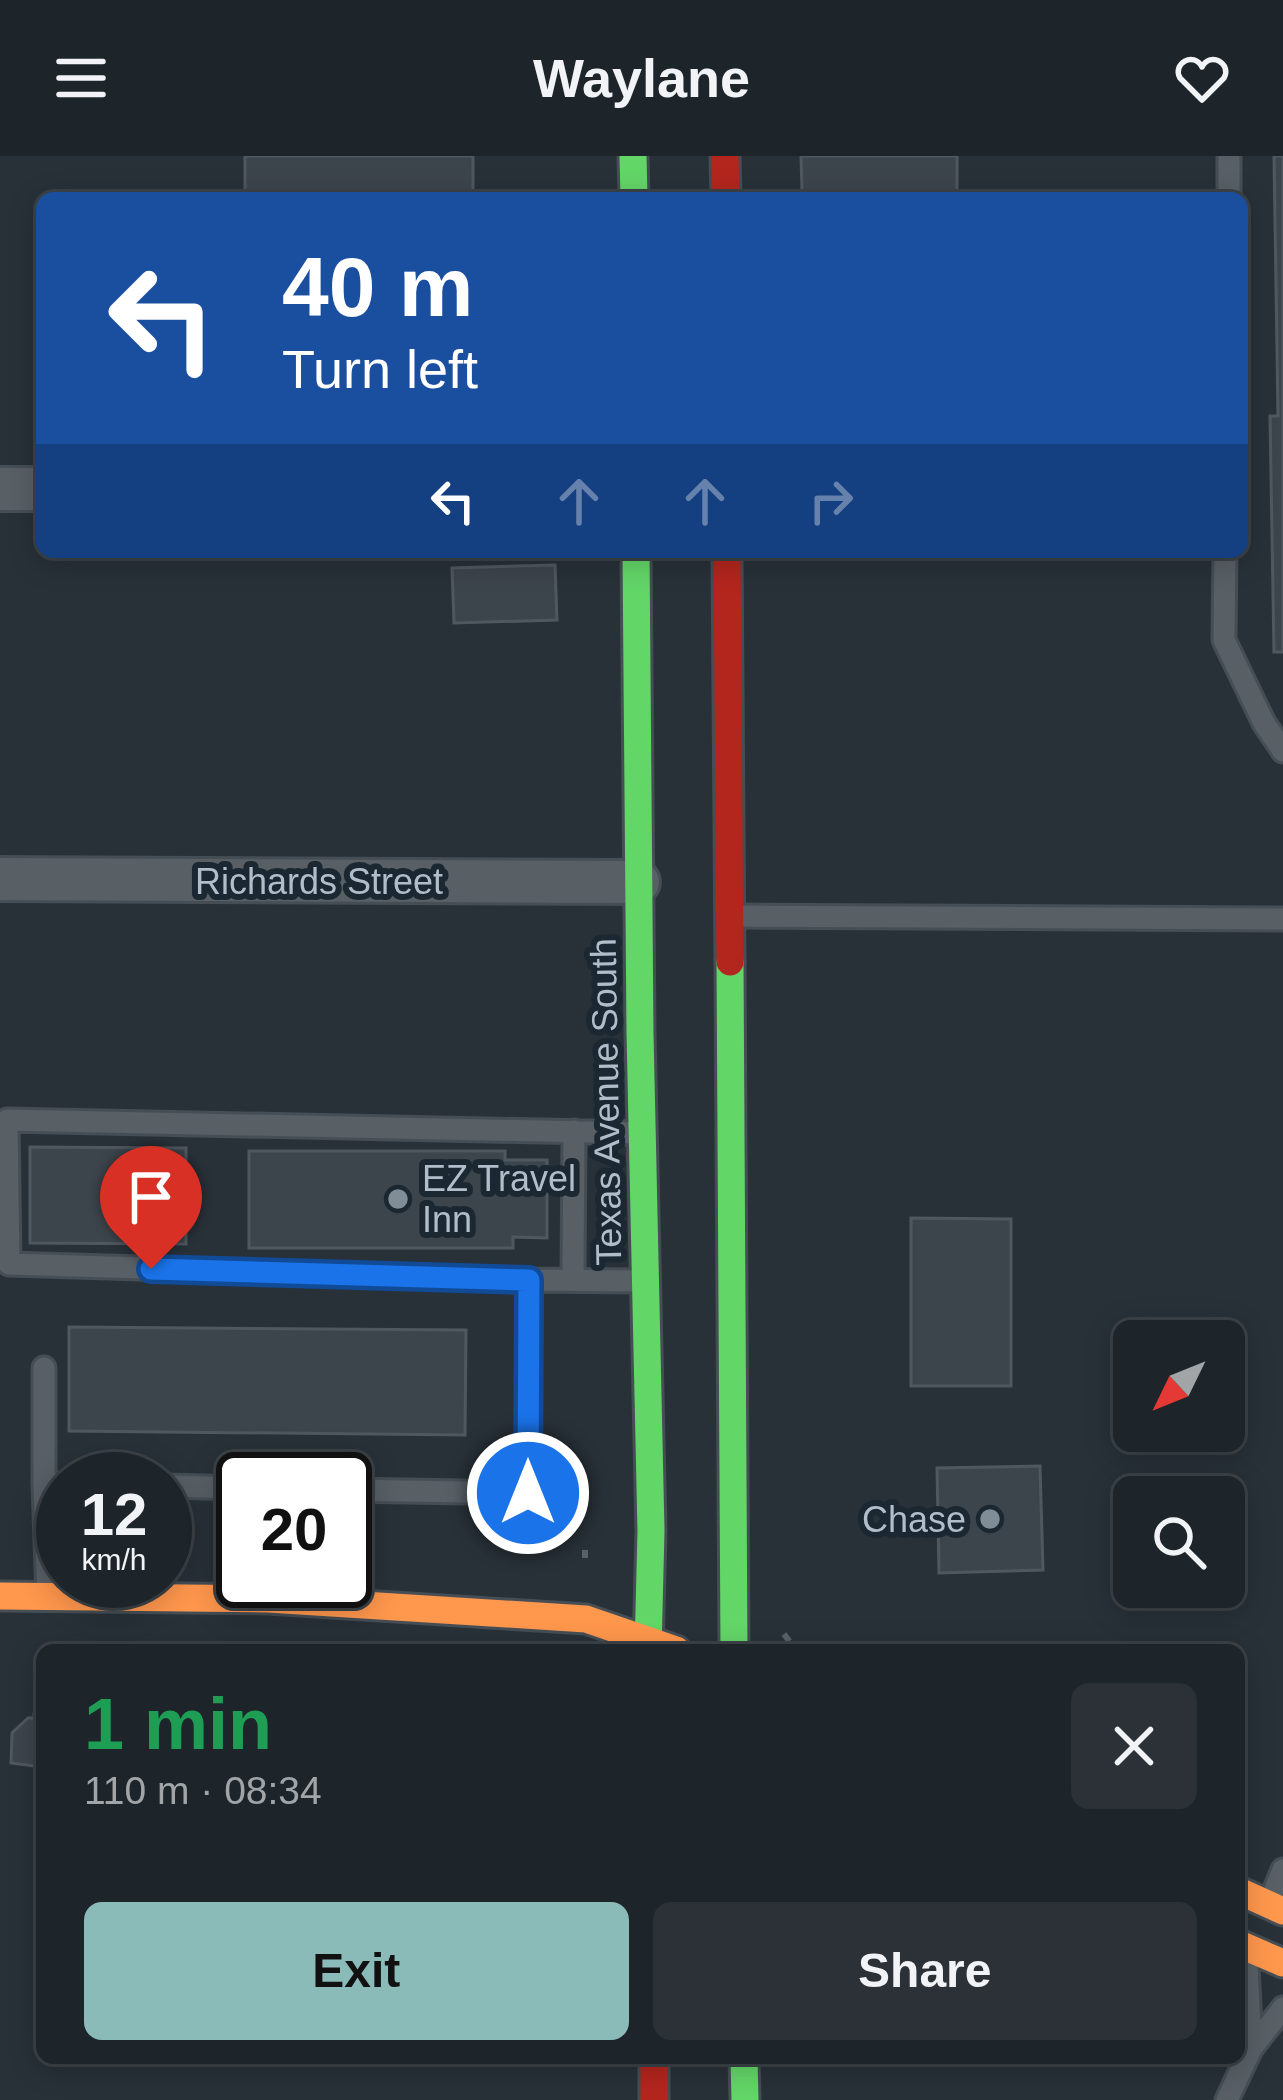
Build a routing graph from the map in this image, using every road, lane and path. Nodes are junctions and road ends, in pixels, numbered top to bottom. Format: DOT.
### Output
graph roads {
  1 [pos="633,156"];
  2 [pos="725,156"];
  3 [pos="1229,156"];
  4 [pos="634,192"];
  5 [pos="726,192"];
  6 [pos="1228,192"];
  7 [pos="0,489"];
  8 [pos="36,489"];
  9 [pos="636,558"];
  10 [pos="728,558"];
  11 [pos="1225,558"];
  12 [pos="1283,752"];
  13 [pos="0,879"];
  14 [pos="638,882"];
  15 [pos="730,916"];
  16 [pos="1283,919"];
  17 [pos="574,1131"];
  18 [pos="642,1133"];
  19 [pos="529,1280"];
  20 [pos="573,1280"];
  21 [pos="644,1281"];
  22 [pos="44,1368"];
  23 [pos="51,1452"];
  24 [pos="372,1490"];
  25 [pos="0,1596"];
  26 [pos="36,1597"];
  27 [pos="192,1598"];
  28 [pos="646,1644"];
  29 [pos="648,1644"];
  30 [pos="734,1644"];
  31 [pos="1283,1870"];
  32 [pos="1245,1894"];
  33 [pos="1276,1908"];
  34 [pos="1245,1917"];
  35 [pos="1283,1931"];
  36 [pos="1245,1950"];
  37 [pos="1245,1960"];
  38 [pos="1283,1963"];
  39 [pos="1283,2008"];
  40 [pos="1251,2049"];
  41 [pos="1245,2062"];
  42 [pos="654,2064"];
  43 [pos="744,2064"];
  44 [pos="1244,2064"];
  45 [pos="654,2100"];
  46 [pos="745,2100"];
  47 [pos="1227,2100"];
  1 -- 4 [label="main road"];
  2 -- 5 [label="main road"];
  3 -- 6 [label="lane"];
  7 -- 8 [label="street"];
  9 -- 14 [label="main road, Texas Avenue South"];
  10 -- 15 [label="main road"];
  11 -- 12 [label="lane"];
  13 -- 14 [label="street, Richards Street"];
  14 -- 18 [label="main road, Texas Avenue South"];
  15 -- 16 [label="lane"];
  15 -- 30 [label="main road"];
  17 -- 18 [label="lane"];
  17 -- 19 [label="lane"];
  17 -- 20 [label="lane"];
  18 -- 21 [label="main road, Texas Avenue South"];
  19 -- 20 [label="lane"];
  19 -- 24 [label="lane"];
  20 -- 21 [label="lane"];
  21 -- 29 [label="main road, Texas Avenue South"];
  22 -- 23 [label="lane"];
  25 -- 26 [label="main road"];
  27 -- 28 [label="main road"];
  31 -- 33 [label="lane"];
  32 -- 33 [label="main road"];
  33 -- 34 [label="main road"];
  33 -- 35 [label="main road"];
  36 -- 38 [label="main road"];
  37 -- 40 [label="lane"];
  39 -- 40 [label="lane"];
  40 -- 41 [label="lane"];
  42 -- 45 [label="main road"];
  43 -- 46 [label="main road"];
  44 -- 47 [label="lane"];
}
